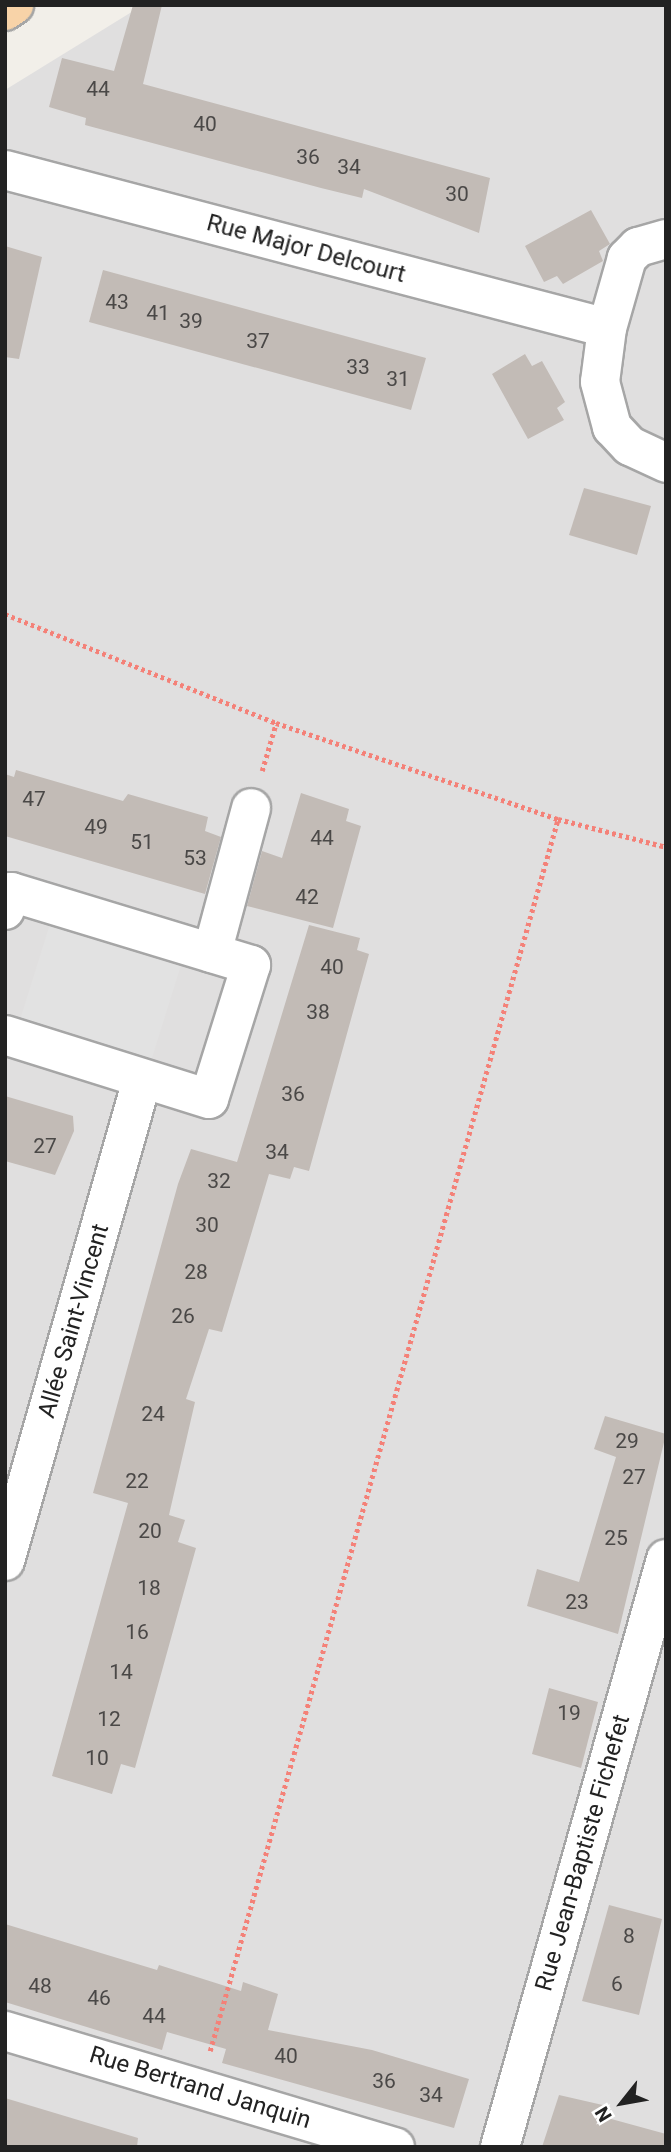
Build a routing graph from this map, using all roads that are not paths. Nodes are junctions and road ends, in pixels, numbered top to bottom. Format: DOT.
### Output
graph roads {
  1 [pos="14,5"];
  2 [pos="5,10"];
  3 [pos="5,170"];
  4 [pos="666,239"];
  5 [pos="607,328"];
  6 [pos="666,463"];
  7 [pos="251,808"];
  8 [pos="5,910"];
  9 [pos="212,953"];
  10 [pos="5,1035"];
  11 [pos="142,1081"];
  12 [pos="666,1559"];
  13 [pos="5,1561"];
  14 [pos="5,2031"];
  15 [pos="395,2147"];
  16 [pos="500,2147"];
  1 -- 2 [label="main road"];
  3 -- 5 [label="street, Rue Major Delcourt"];
  4 -- 5 [label="street"];
  5 -- 6 [label="street"];
  7 -- 9 [label="street"];
  8 -- 9 [label="street"];
  9 -- 11 [label="street"];
  10 -- 11 [label="street"];
  11 -- 13 [label="street, Allée Saint-Vincent"];
  12 -- 16 [label="street, Rue Jean-Baptiste Fichefet"];
  14 -- 15 [label="street, Rue Bertrand Janquin"];
}
